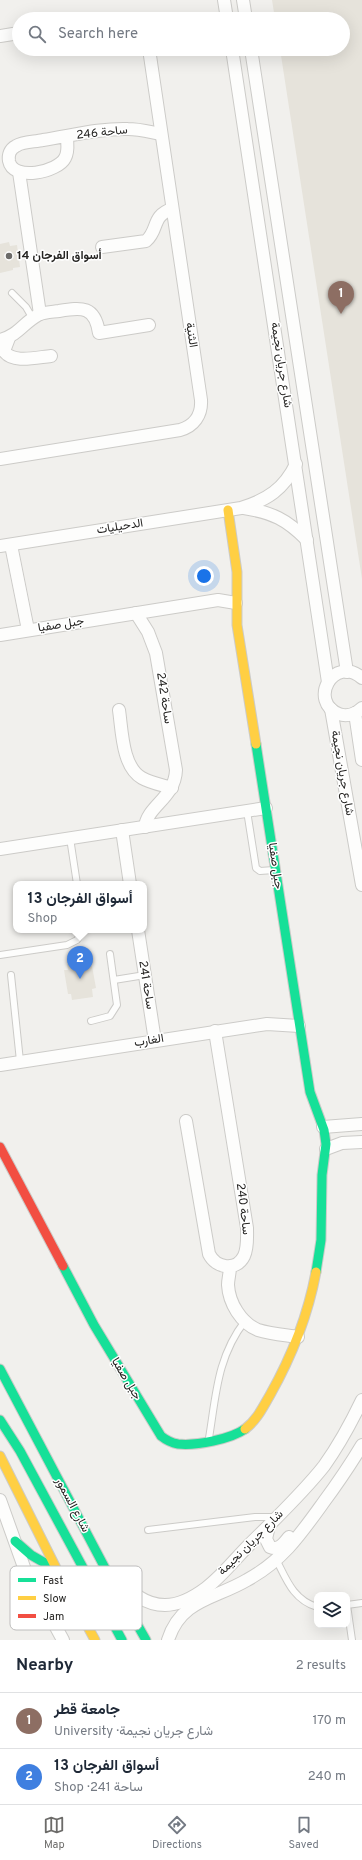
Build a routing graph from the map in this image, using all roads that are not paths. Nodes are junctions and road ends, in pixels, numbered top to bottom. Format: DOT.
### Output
graph roads {
  1 [pos="224,0"];
  2 [pos="243,0"];
  3 [pos="226,12"];
  4 [pos="245,12"];
  5 [pos="12,34"];
  6 [pos="0,36"];
  7 [pos="150,56"];
  8 [pos="233,56"];
  9 [pos="252,56"];
  10 [pos="161,134"];
  11 [pos="67,137"];
  12 [pos="19,172"];
  13 [pos="172,209"];
  14 [pos="102,247"];
  15 [pos="12,292"];
  16 [pos="37,317"];
  17 [pos="149,324"];
  18 [pos="4,339"];
  19 [pos="51,356"];
  20 [pos="0,459"];
  21 [pos="296,464"];
  22 [pos="240,508"];
  23 [pos="228,510"];
  24 [pos="307,540"];
  25 [pos="5,545"];
  26 [pos="236,603"];
  27 [pos="136,613"];
  28 [pos="28,630"];
  29 [pos="0,635"];
  30 [pos="347,672"];
  31 [pos="362,678"];
  32 [pos="328,682"];
  33 [pos="331,708"];
  34 [pos="119,710"];
  35 [pos="358,711"];
  36 [pos="362,760"];
  37 [pos="172,788"];
  38 [pos="266,808"];
  39 [pos="247,811"];
  40 [pos="145,827"];
  41 [pos="122,830"];
  42 [pos="70,838"];
  43 [pos="0,849"];
  44 [pos="275,870"];
  45 [pos="77,881"];
  46 [pos="130,881"];
  47 [pos="362,884"];
  48 [pos="81,933"];
  49 [pos="138,933"];
  50 [pos="110,954"];
  51 [pos="0,955"];
  52 [pos="11,975"];
  53 [pos="145,975"];
  54 [pos="114,980"];
  55 [pos="91,1021"];
  56 [pos="299,1026"];
  57 [pos="215,1031"];
  58 [pos="155,1041"];
  59 [pos="20,1060"];
  60 [pos="0,1065"];
  61 [pos="186,1121"];
  62 [pos="362,1124"];
  63 [pos="323,1127"];
  64 [pos="362,1142"];
  65 [pos="0,1147"];
  66 [pos="326,1149"];
  67 [pos="230,1266"];
  68 [pos="245,1321"];
  69 [pos="298,1337"];
  70 [pos="0,1369"];
  71 [pos="362,1400"];
  72 [pos="0,1420"];
  73 [pos="208,1441"];
  74 [pos="362,1445"];
  75 [pos="0,1456"];
  76 [pos="0,1500"];
  77 [pos="324,1502"];
  78 [pos="274,1521"];
  79 [pos="148,1530"];
  80 [pos="15,1541"];
  81 [pos="276,1561"];
  82 [pos="24,1566"];
  83 [pos="50,1566"];
  84 [pos="55,1566"];
  85 [pos="82,1566"];
  86 [pos="104,1566"];
  87 [pos="142,1599"];
  88 [pos="362,1603"];
  89 [pos="350,1605"];
  90 [pos="314,1606"];
  91 [pos="350,1626"];
  92 [pos="58,1630"];
  93 [pos="90,1630"];
  94 [pos="117,1630"];
  95 [pos="140,1630"];
  96 [pos="63,1640"];
  97 [pos="95,1640"];
  98 [pos="122,1640"];
  99 [pos="146,1640"];
  100 [pos="168,1640"];
  101 [pos="352,1640"];
  1 -- 3 [label="street"];
  2 -- 4 [label="street"];
  5 -- 6 [label="street"];
  7 -- 10 [label="street, الثنية"];
  8 -- 21 [label="street, شارع جريان نجيمة"];
  9 -- 30 [label="street, شارع جريان نجيمة"];
  10 -- 11 [label="street, ساحة 246"];
  10 -- 13 [label="street, الثنية"];
  11 -- 12 [label="street, ساحة 246"];
  11 -- 12 [label="street, ساحة 246"];
  12 -- 16 [label="street"];
  13 -- 14 [label="street"];
  13 -- 20 [label="street, الثنية"];
  15 -- 16 [label="lane"];
  16 -- 17 [label="street"];
  16 -- 18 [label="street"];
  18 -- 19 [label="street"];
  21 -- 22 [label="street, الدحيليات"];
  21 -- 24 [label="street, شارع جريان نجيمة"];
  22 -- 23 [label="street, الدحيليات"];
  22 -- 24 [label="street, الدحيليات"];
  23 -- 25 [label="street, الدحيليات"];
  23 -- 26 [label="street, جبل صفيا"];
  24 -- 32 [label="street, شارع جريان نجيمة"];
  25 -- 28 [label="street, جبل صفيا"];
  26 -- 27 [label="street, جبل صفيا"];
  26 -- 38 [label="street, جبل صفيا"];
  27 -- 28 [label="street, جبل صفيا"];
  27 -- 37 [label="street, ساحة 242"];
  28 -- 29 [label="street, جبل صفيا"];
  30 -- 31 [label="street"];
  30 -- 32 [label="street"];
  32 -- 33 [label="street, شارع جريان نجيمة"];
  33 -- 35 [label="street"];
  33 -- 47 [label="street, شارع جريان نجيمة"];
  34 -- 37 [label="street"];
  35 -- 36 [label="street, شارع جريان نجيمة"];
  37 -- 40 [label="street, ساحة 242"];
  38 -- 39 [label="street"];
  38 -- 44 [label="street, جبل صفيا"];
  39 -- 40 [label="street"];
  39 -- 44 [label="lane"];
  40 -- 41 [label="street"];
  41 -- 42 [label="street"];
  41 -- 46 [label="street"];
  42 -- 43 [label="street"];
  42 -- 45 [label="lane"];
  44 -- 56 [label="street, جبل صفيا"];
  48 -- 51 [label="lane"];
  49 -- 53 [label="street, ساحة 241"];
  50 -- 54 [label="lane"];
  52 -- 59 [label="lane"];
  53 -- 54 [label="lane"];
  53 -- 58 [label="street, ساحة 241"];
  54 -- 55 [label="lane"];
  56 -- 57 [label="street, الغارب"];
  56 -- 63 [label="street, جبل صفيا"];
  57 -- 58 [label="street, الغارب"];
  57 -- 67 [label="street, ساحة 240"];
  58 -- 59 [label="street, الغارب"];
  59 -- 60 [label="street, الغارب"];
  61 -- 67 [label="street"];
  62 -- 63 [label="street"];
  63 -- 66 [label="street, جبل صفيا"];
  64 -- 66 [label="street"];
  65 -- 73 [label="street, جبل صفيا"];
  66 -- 69 [label="street, جبل صفيا"];
  67 -- 68 [label="street"];
  68 -- 69 [label="street"];
  68 -- 73 [label="lane"];
  69 -- 73 [label="street, جبل صفيا"];
  70 -- 86 [label="street, شارع السمور"];
  71 -- 78 [label="street, شارع جريان نجيمة"];
  72 -- 85 [label="street"];
  74 -- 77 [label="street, شارع جريان نجيمة"];
  75 -- 84 [label="street"];
  76 -- 80 [label="street"];
  77 -- 78 [label="street"];
  77 -- 81 [label="street, شارع جريان نجيمة"];
  78 -- 79 [label="lane"];
  78 -- 87 [label="street, شارع جريان نجيمة"];
  80 -- 82 [label="street"];
  80 -- 83 [label="street"];
  81 -- 90 [label="lane"];
  81 -- 100 [label="street, شارع جريان نجيمة"];
  88 -- 89 [label="lane"];
  91 -- 101 [label="lane"];
  92 -- 96 [label="street"];
  93 -- 97 [label="street"];
  94 -- 98 [label="street"];
  95 -- 99 [label="street, شارع السمور"];
}
